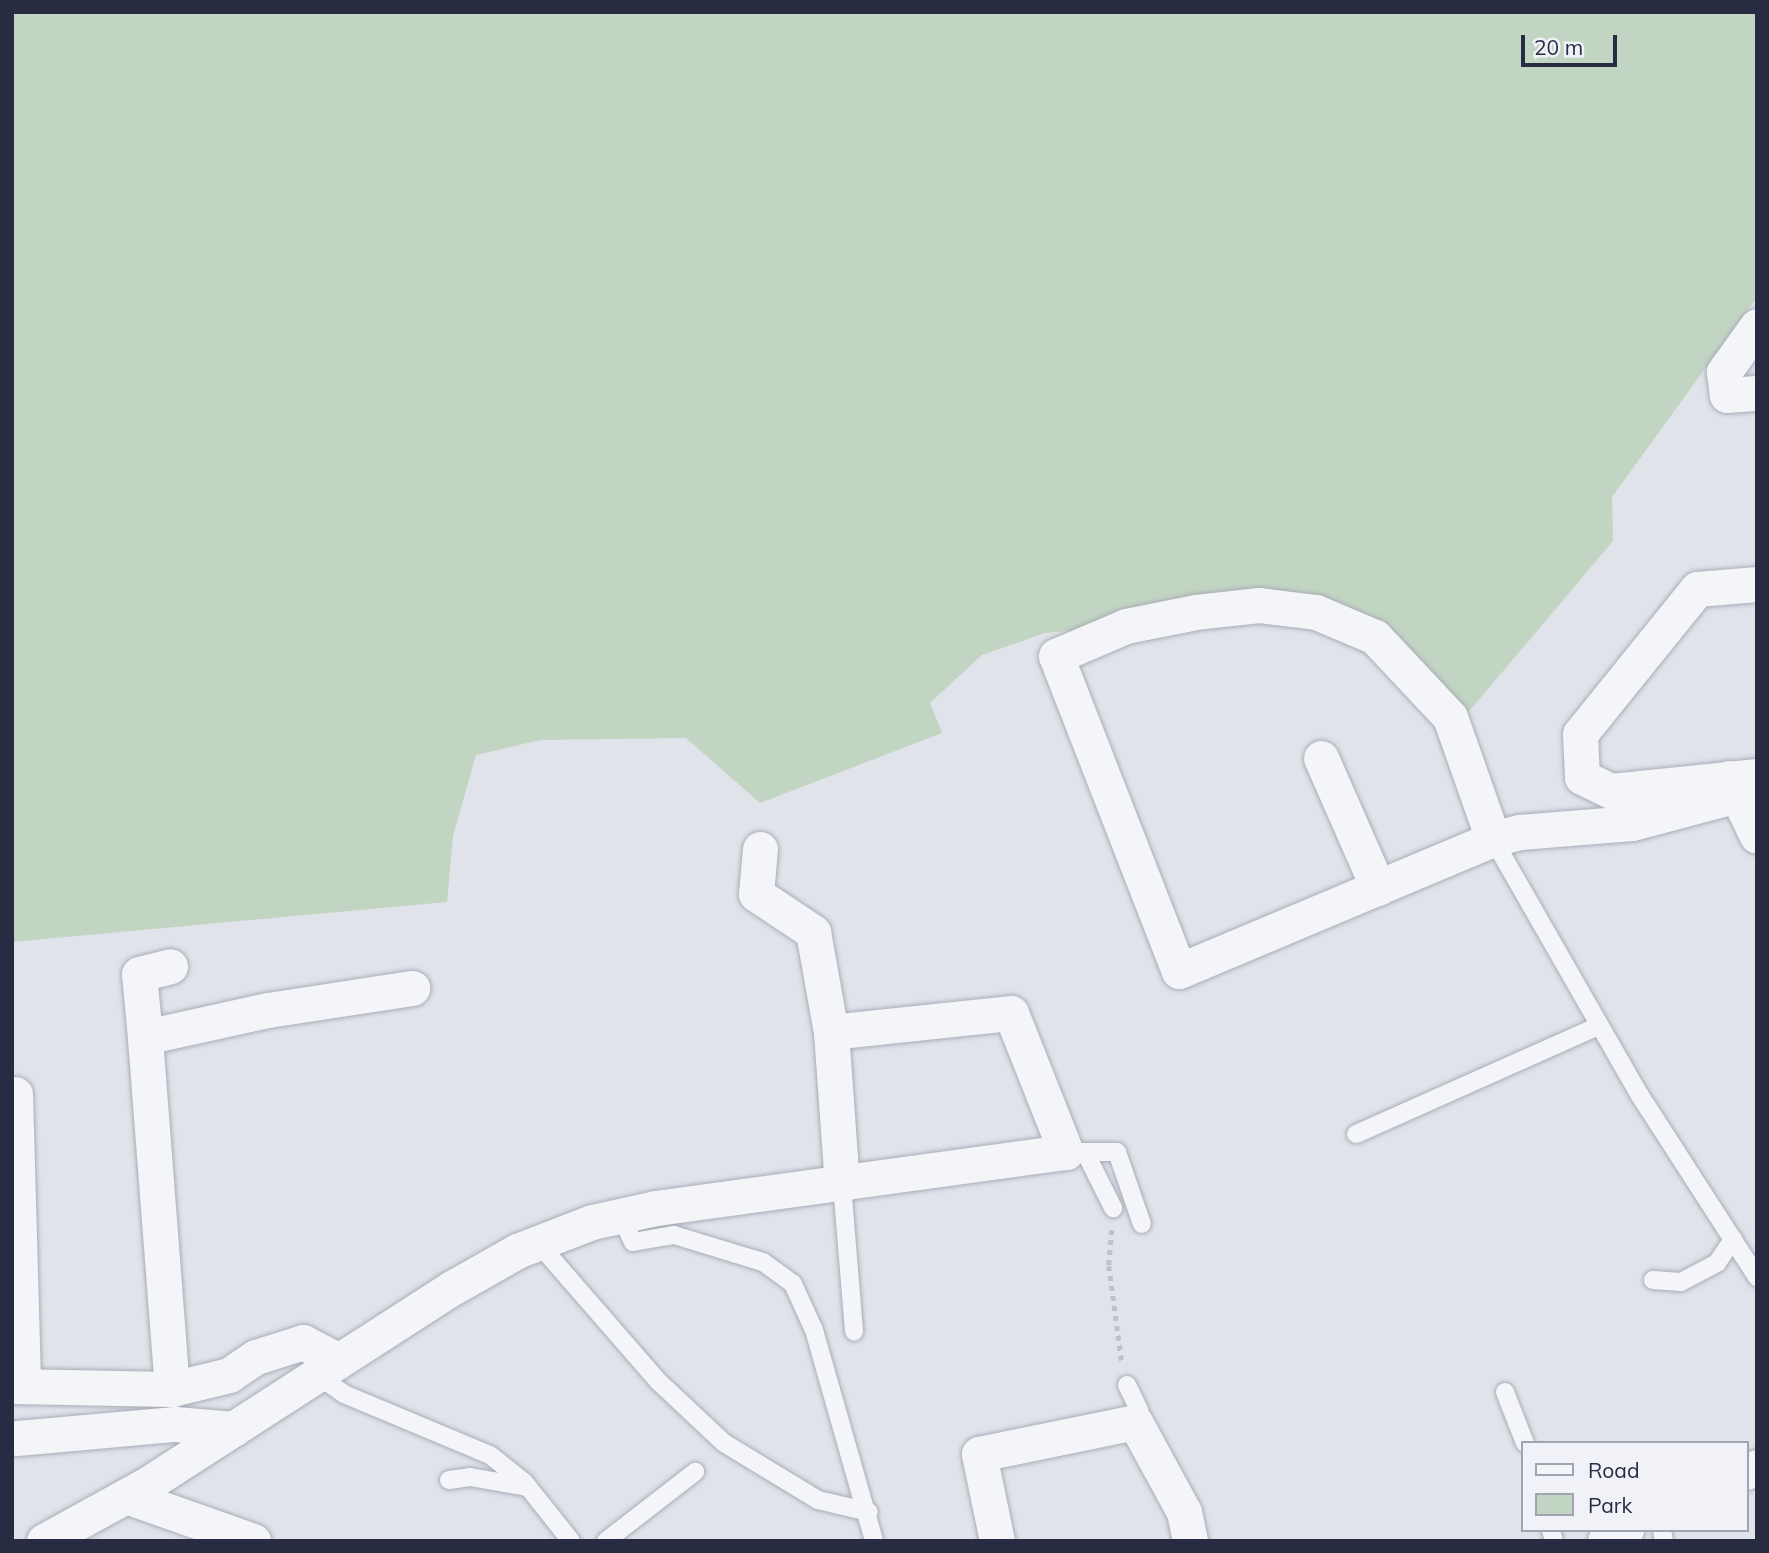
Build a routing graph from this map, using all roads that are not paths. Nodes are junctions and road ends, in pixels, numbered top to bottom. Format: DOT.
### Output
graph roads {
  1 [pos="1757,326"];
  2 [pos="1757,393"];
  3 [pos="1757,583"];
  4 [pos="1321,758"];
  5 [pos="1741,783"];
  6 [pos="1757,836"];
  7 [pos="1493,839"];
  8 [pos="760,849"];
  9 [pos="1378,888"];
  10 [pos="170,966"];
  11 [pos="412,988"];
  12 [pos="1599,1026"];
  13 [pos="831,1032"];
  14 [pos="145,1037"];
  15 [pos="16,1094"];
  16 [pos="1356,1134"];
  17 [pos="1075,1152"];
  18 [pos="842,1185"];
  19 [pos="1113,1208"];
  20 [pos="620,1215"];
  21 [pos="1142,1224"];
  22 [pos="1733,1239"];
  23 [pos="538,1243"];
  24 [pos="1757,1277"];
  25 [pos="1653,1280"];
  26 [pos="854,1332"];
  27 [pos="328,1368"];
  28 [pos="1127,1385"];
  29 [pos="18,1386"];
  30 [pos="172,1389"];
  31 [pos="1505,1392"];
  32 [pos="1135,1422"];
  33 [pos="234,1429"];
  34 [pos="17,1438"];
  35 [pos="1524,1441"];
  36 [pos="695,1472"];
  37 [pos="449,1480"];
  38 [pos="528,1487"];
  39 [pos="126,1496"];
  40 [pos="869,1513"];
  41 [pos="1622,1532"];
  42 [pos="44,1541"];
  43 [pos="253,1541"];
  44 [pos="571,1541"];
  45 [pos="606,1541"];
  46 [pos="874,1541"];
  47 [pos="997,1541"];
  48 [pos="1190,1541"];
  49 [pos="1605,1541"];
  1 -- 2 [label="street"];
  3 -- 5 [label="street"];
  4 -- 9 [label="street"];
  5 -- 6 [label="street"];
  5 -- 7 [label="street"];
  7 -- 9 [label="street"];
  7 -- 9 [label="street"];
  7 -- 12 [label="lane"];
  8 -- 13 [label="street"];
  10 -- 14 [label="street"];
  11 -- 14 [label="street"];
  12 -- 16 [label="lane"];
  12 -- 22 [label="lane"];
  13 -- 17 [label="street"];
  13 -- 18 [label="street"];
  14 -- 30 [label="street"];
  15 -- 29 [label="street"];
  17 -- 18 [label="street"];
  17 -- 19 [label="lane"];
  17 -- 21 [label="lane"];
  18 -- 20 [label="street"];
  18 -- 26 [label="lane"];
  20 -- 23 [label="street"];
  20 -- 40 [label="lane"];
  22 -- 24 [label="lane"];
  22 -- 25 [label="lane"];
  23 -- 27 [label="street"];
  23 -- 40 [label="lane"];
  27 -- 30 [label="street"];
  27 -- 33 [label="street"];
  27 -- 38 [label="lane"];
  28 -- 32 [label="lane"];
  29 -- 30 [label="street"];
  31 -- 35 [label="lane"];
  32 -- 47 [label="street"];
  32 -- 48 [label="street"];
  33 -- 34 [label="street"];
  33 -- 39 [label="street"];
  36 -- 45 [label="lane"];
  37 -- 38 [label="lane"];
  38 -- 44 [label="lane"];
  39 -- 42 [label="street"];
  39 -- 43 [label="street"];
  40 -- 46 [label="lane"];
  41 -- 49 [label="street"];
}
